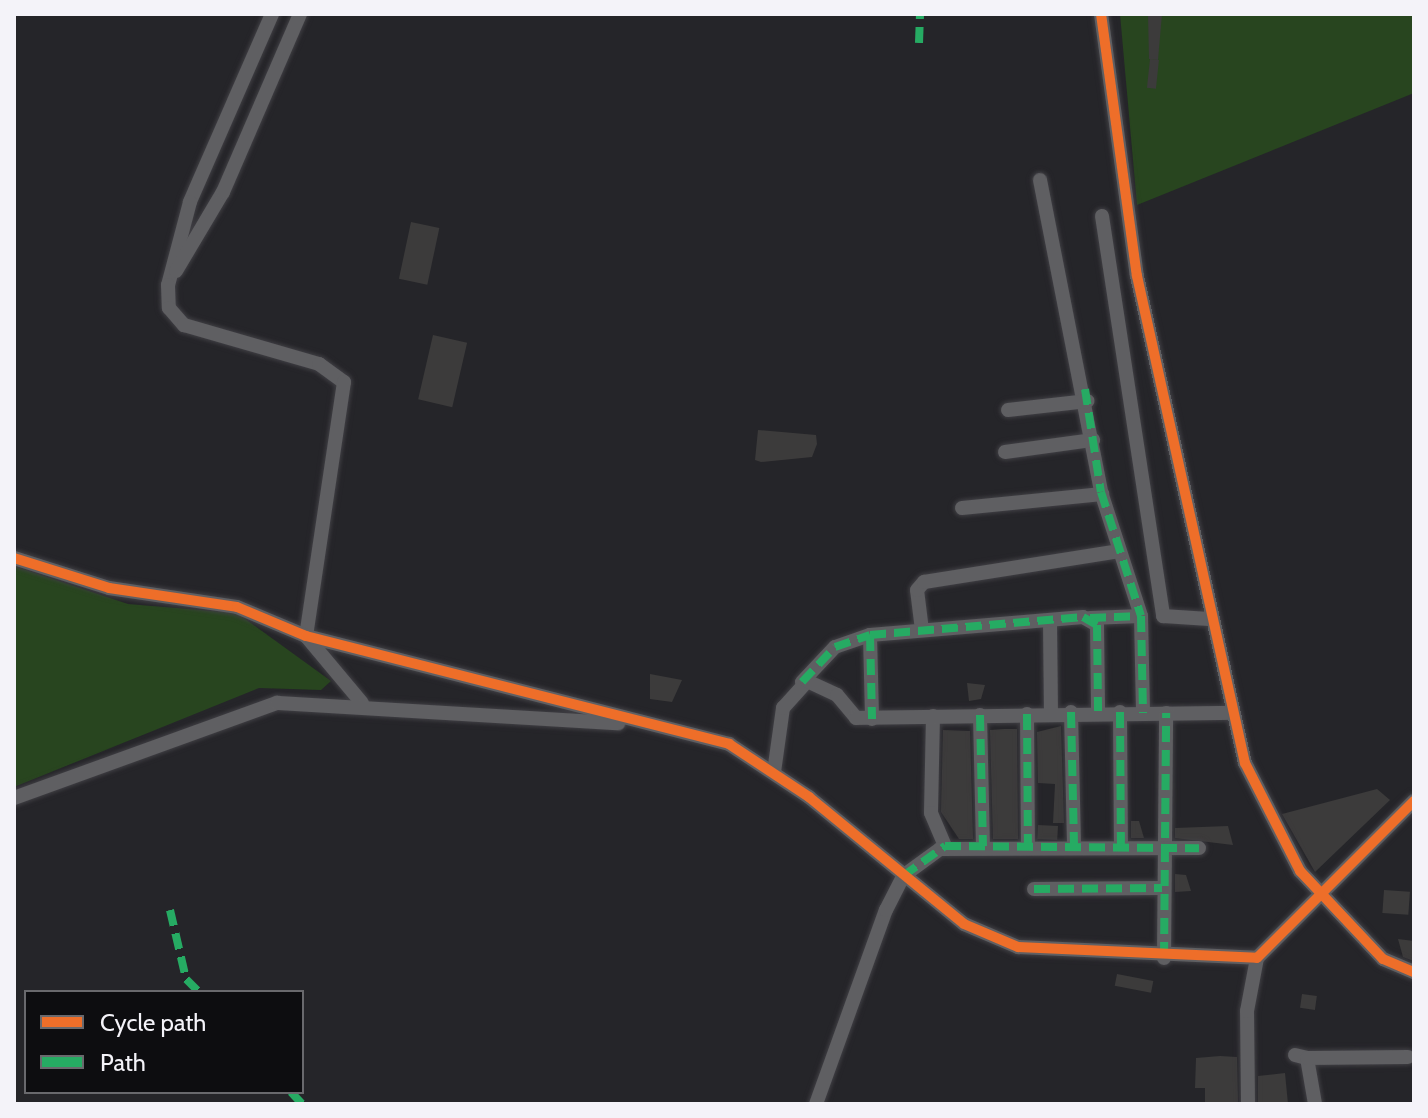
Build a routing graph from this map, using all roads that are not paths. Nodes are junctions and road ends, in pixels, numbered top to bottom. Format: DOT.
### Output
graph roads {
  1 [pos="272,14"];
  2 [pos="300,14"];
  3 [pos="1101,14"];
  4 [pos="1040,180"];
  5 [pos="1102,216"];
  6 [pos="168,285"];
  7 [pos="1087,401"];
  8 [pos="1008,410"];
  9 [pos="1093,440"];
  10 [pos="1005,452"];
  11 [pos="1102,494"];
  12 [pos="962,508"];
  13 [pos="1120,551"];
  14 [pos="14,558"];
  15 [pos="1141,616"];
  16 [pos="1090,618"];
  17 [pos="1209,619"];
  18 [pos="1050,620"];
  19 [pos="922,630"];
  20 [pos="870,635"];
  21 [pos="306,636"];
  22 [pos="802,682"];
  23 [pos="362,703"];
  24 [pos="1098,711"];
  25 [pos="1071,712"];
  26 [pos="1120,712"];
  27 [pos="1051,713"];
  28 [pos="1143,713"];
  29 [pos="1166,713"];
  30 [pos="1231,713"];
  31 [pos="1027,714"];
  32 [pos="980,715"];
  33 [pos="933,716"];
  34 [pos="872,719"];
  35 [pos="651,725"];
  36 [pos="774,772"];
  37 [pos="14,798"];
  38 [pos="1414,801"];
  39 [pos="1074,845"];
  40 [pos="945,846"];
  41 [pos="983,846"];
  42 [pos="1028,847"];
  43 [pos="1121,847"];
  44 [pos="1166,847"];
  45 [pos="1199,848"];
  46 [pos="903,876"];
  47 [pos="1162,888"];
  48 [pos="1034,889"];
  49 [pos="1324,893"];
  50 [pos="1164,958"];
  51 [pos="1257,958"];
  52 [pos="1414,972"];
  53 [pos="1408,1057"];
  54 [pos="816,1104"];
  55 [pos="1248,1104"];
  56 [pos="1315,1104"];
  1 -- 6 [label="street"];
  2 -- 6 [label="street"];
  3 -- 17 [label="street"];
  4 -- 7 [label="street"];
  5 -- 17 [label="street"];
  6 -- 21 [label="street"];
  7 -- 8 [label="street"];
  7 -- 9 [label="street"];
  9 -- 10 [label="street"];
  9 -- 11 [label="street"];
  11 -- 12 [label="street"];
  11 -- 13 [label="street"];
  13 -- 15 [label="street"];
  13 -- 19 [label="street"];
  14 -- 21 [label="street"];
  15 -- 16 [label="street"];
  15 -- 28 [label="street"];
  16 -- 18 [label="street"];
  16 -- 24 [label="street"];
  17 -- 30 [label="street"];
  18 -- 19 [label="street"];
  18 -- 27 [label="street"];
  19 -- 20 [label="street"];
  20 -- 22 [label="street"];
  20 -- 34 [label="street"];
  21 -- 23 [label="street"];
  21 -- 35 [label="street"];
  22 -- 34 [label="street"];
  22 -- 36 [label="street"];
  23 -- 35 [label="street"];
  23 -- 37 [label="street"];
  24 -- 25 [label="street"];
  24 -- 26 [label="street"];
  25 -- 27 [label="street"];
  25 -- 39 [label="street"];
  26 -- 28 [label="street"];
  26 -- 43 [label="street"];
  27 -- 31 [label="street"];
  28 -- 29 [label="street"];
  29 -- 30 [label="street"];
  29 -- 44 [label="street"];
  30 -- 49 [label="street"];
  31 -- 32 [label="street"];
  31 -- 42 [label="street"];
  32 -- 33 [label="street"];
  32 -- 41 [label="street"];
  33 -- 34 [label="street"];
  33 -- 40 [label="street"];
  35 -- 36 [label="street"];
  36 -- 46 [label="street"];
  38 -- 49 [label="street"];
  39 -- 42 [label="street"];
  39 -- 43 [label="street"];
  40 -- 41 [label="street"];
  40 -- 46 [label="street"];
  41 -- 42 [label="street"];
  43 -- 44 [label="street"];
  44 -- 45 [label="street"];
  44 -- 47 [label="street"];
  46 -- 50 [label="street"];
  46 -- 54 [label="street"];
  47 -- 48 [label="street"];
  47 -- 50 [label="street"];
  49 -- 51 [label="street"];
  49 -- 52 [label="street"];
  50 -- 51 [label="street"];
  51 -- 55 [label="street"];
  53 -- 56 [label="street"];
}
